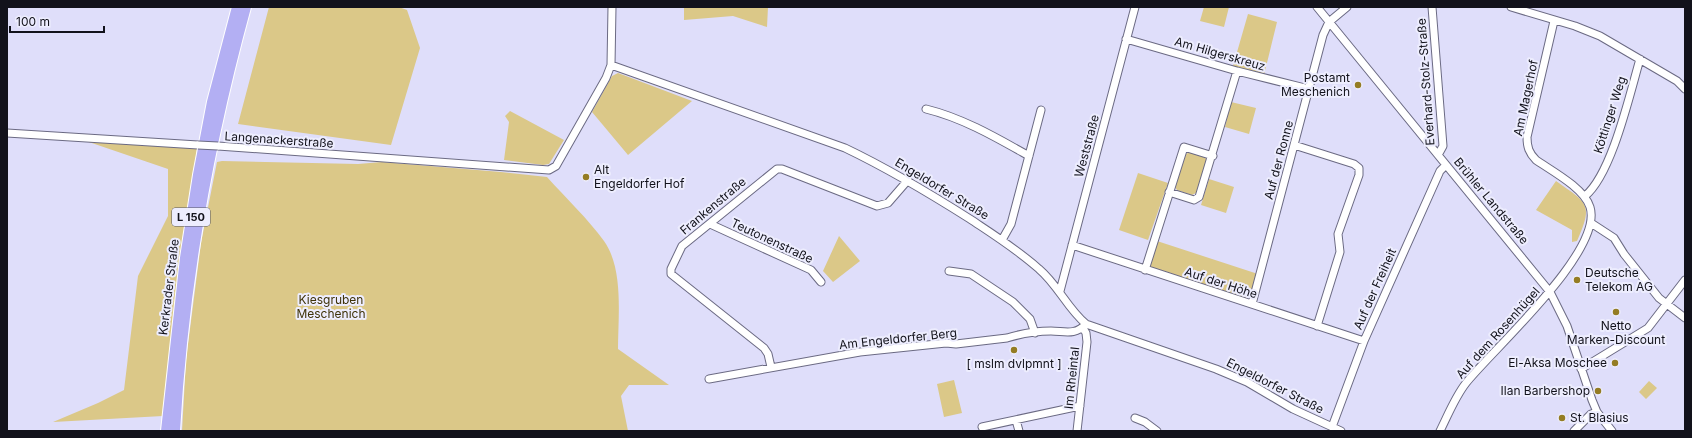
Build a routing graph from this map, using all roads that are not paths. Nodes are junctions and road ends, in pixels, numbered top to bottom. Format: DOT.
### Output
graph roads {
  1 [pos="237,7"];
  2 [pos="246,7"];
  3 [pos="612,7"];
  4 [pos="1135,7"];
  5 [pos="1317,7"];
  6 [pos="1347,7"];
  7 [pos="1432,7"];
  8 [pos="1511,7"];
  9 [pos="1554,21"];
  10 [pos="1329,22"];
  11 [pos="1126,39"];
  12 [pos="1640,59"];
  13 [pos="611,65"];
  14 [pos="1237,71"];
  15 [pos="1309,89"];
  16 [pos="1685,89"];
  17 [pos="926,109"];
  18 [pos="1041,110"];
  19 [pos="7,132"];
  20 [pos="1294,145"];
  21 [pos="1438,155"];
  22 [pos="1029,156"];
  23 [pos="1212,156"];
  24 [pos="1446,165"];
  25 [pos="908,180"];
  26 [pos="1170,192"];
  27 [pos="1585,196"];
  28 [pos="1591,223"];
  29 [pos="710,224"];
  30 [pos="1002,240"];
  31 [pos="1072,245"];
  32 [pos="1145,270"];
  33 [pos="949,272"];
  34 [pos="1685,280"];
  35 [pos="821,282"];
  36 [pos="1060,291"];
  37 [pos="1550,292"];
  38 [pos="1252,304"];
  39 [pos="1666,305"];
  40 [pos="1685,318"];
  41 [pos="1084,326"];
  42 [pos="1317,326"];
  43 [pos="1035,333"];
  44 [pos="1364,341"];
  45 [pos="772,367"];
  46 [pos="1581,369"];
  47 [pos="709,379"];
  48 [pos="1080,406"];
  49 [pos="1598,412"];
  50 [pos="1135,418"];
  51 [pos="1016,420"];
  52 [pos="982,427"];
  53 [pos="1332,427"];
  54 [pos="166,431"];
  55 [pos="175,431"];
  56 [pos="1018,431"];
  57 [pos="1077,431"];
  58 [pos="1156,431"];
  59 [pos="1341,431"];
  60 [pos="1440,431"];
  61 [pos="1574,431"];
  62 [pos="1612,431"];
  1 -- 54 [label="highway, Kerkrader Straße / L 150"];
  2 -- 55 [label="highway, Kerkrader Straße / L 150"];
  3 -- 13 [label="street"];
  4 -- 11 [label="street, Weststraße"];
  5 -- 10 [label="street, Brühler Landstraße"];
  6 -- 10 [label="street"];
  7 -- 21 [label="street, Everhard-Stolz-Straße"];
  8 -- 9 [label="street"];
  9 -- 12 [label="street"];
  9 -- 27 [label="street, Am Magerhof"];
  10 -- 15 [label="street, Auf der Ronne"];
  10 -- 21 [label="street, Brühler Landstraße"];
  11 -- 14 [label="street, Am Hilgerskreuz"];
  11 -- 31 [label="street, Weststraße"];
  12 -- 16 [label="street"];
  12 -- 27 [label="street, Köttinger Weg"];
  13 -- 19 [label="street, Langenackerstraße, bridge"];
  13 -- 25 [label="street, Engeldorfer Straße"];
  14 -- 15 [label="street, Am Hilgerskreuz"];
  14 -- 23 [label="street"];
  15 -- 20 [label="street, Auf der Ronne"];
  17 -- 22 [label="street"];
  18 -- 22 [label="street"];
  20 -- 38 [label="street, Auf der Ronne"];
  20 -- 42 [label="street"];
  21 -- 24 [label="street, Brühler Landstraße"];
  22 -- 30 [label="street"];
  23 -- 26 [label="street"];
  23 -- 26 [label="street"];
  24 -- 37 [label="street, Brühler Landstraße"];
  24 -- 44 [label="street, Auf der Freiheit"];
  25 -- 29 [label="street, Frankenstraße"];
  25 -- 30 [label="street, Engeldorfer Straße"];
  26 -- 32 [label="street"];
  27 -- 28 [label="street"];
  28 -- 37 [label="street"];
  28 -- 39 [label="street"];
  29 -- 35 [label="street, Teutonenstraße"];
  29 -- 45 [label="street, Frankenstraße"];
  30 -- 36 [label="street, Engeldorfer Straße"];
  31 -- 32 [label="street, Auf der Höhe"];
  31 -- 36 [label="street, Weststraße"];
  32 -- 38 [label="street, Auf der Höhe"];
  33 -- 43 [label="street"];
  34 -- 39 [label="street"];
  36 -- 41 [label="street, Engeldorfer Straße"];
  37 -- 46 [label="street, Brühler Landstraße"];
  37 -- 60 [label="street, Auf dem Rosenhügel"];
  38 -- 42 [label="street, Auf der Höhe"];
  39 -- 40 [label="street"];
  39 -- 46 [label="street"];
  41 -- 43 [label="street, Am Engeldorfer Berg"];
  41 -- 48 [label="street, Im Rheintal"];
  41 -- 53 [label="street, Engeldorfer Straße"];
  42 -- 44 [label="street, Auf der Höhe"];
  43 -- 45 [label="street, Am Engeldorfer Berg"];
  44 -- 53 [label="street, Auf der Freiheit"];
  45 -- 47 [label="street, Am Engeldorfer Berg"];
  46 -- 49 [label="street, Brühler Landstraße"];
  48 -- 51 [label="street"];
  48 -- 57 [label="street, Im Rheintal"];
  49 -- 61 [label="street"];
  49 -- 62 [label="street, Brühler Landstraße"];
  50 -- 58 [label="street"];
  51 -- 52 [label="street"];
  51 -- 56 [label="street"];
  53 -- 59 [label="street, Engeldorfer Straße"];
}
